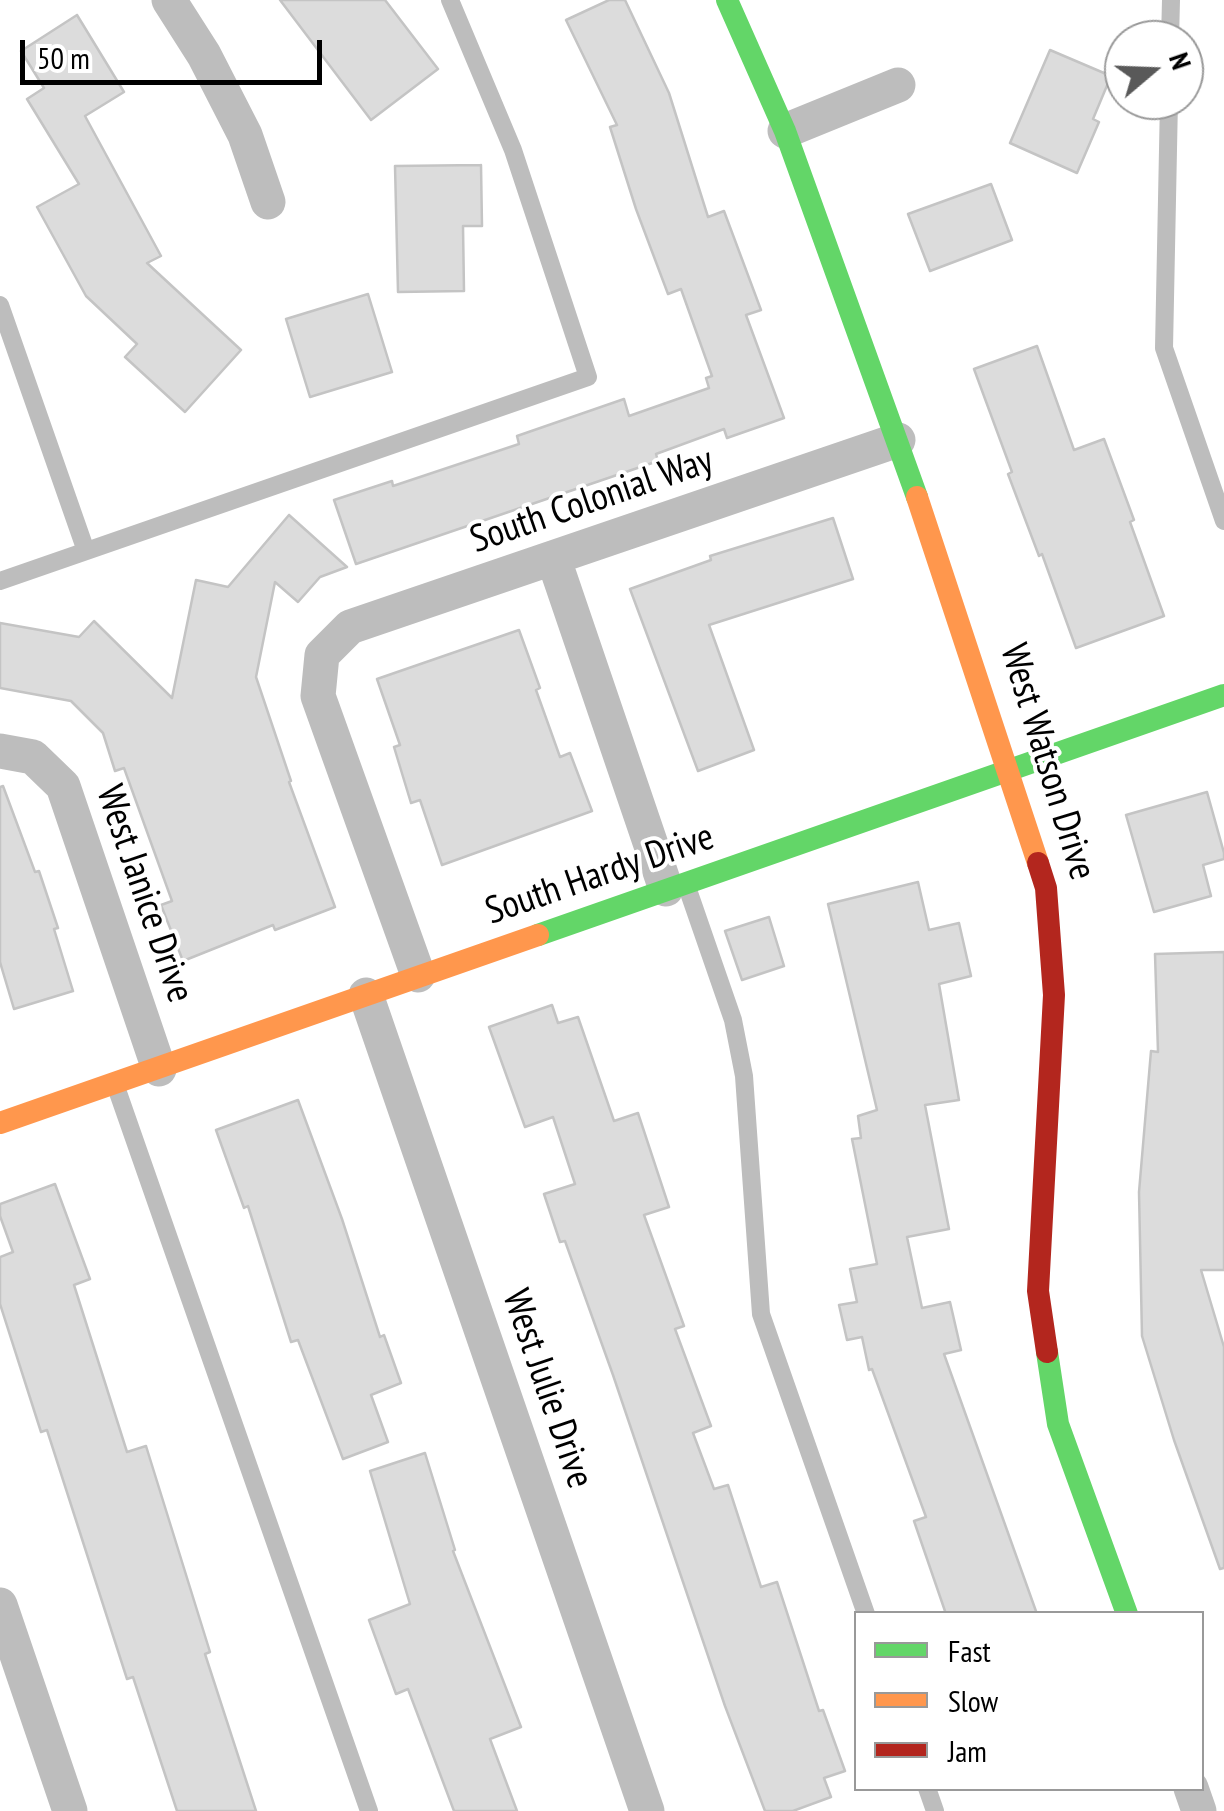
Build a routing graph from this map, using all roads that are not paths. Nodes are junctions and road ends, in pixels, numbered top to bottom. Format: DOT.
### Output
graph roads {
  1 [pos="170,0"];
  2 [pos="450,0"];
  3 [pos="727,0"];
  4 [pos="898,85"];
  5 [pos="1169,120"];
  6 [pos="786,131"];
  7 [pos="268,202"];
  8 [pos="0,305"];
  9 [pos="898,440"];
  10 [pos="1224,521"];
  11 [pos="86,552"];
  12 [pos="554,560"];
  13 [pos="0,581"];
  14 [pos="1224,695"];
  15 [pos="17,754"];
  16 [pos="1009,770"];
  17 [pos="676,885"];
  18 [pos="418,975"];
  19 [pos="366,995"];
  20 [pos="159,1069"];
  21 [pos="114,1084"];
  22 [pos="0,1123"];
  23 [pos="0,1605"];
  24 [pos="865,1611"];
  25 [pos="1127,1611"];
  26 [pos="70,1811"];
  27 [pos="369,1811"];
  28 [pos="647,1811"];
  1 -- 7 [label="street"];
  2 -- 11 [label="lane"];
  3 -- 6 [label="street, West Watson Drive"];
  4 -- 6 [label="street"];
  5 -- 10 [label="lane"];
  6 -- 9 [label="street, West Watson Drive"];
  8 -- 11 [label="lane"];
  9 -- 12 [label="street, South Colonial Way"];
  9 -- 16 [label="street, West Watson Drive"];
  11 -- 13 [label="lane"];
  12 -- 17 [label="street"];
  12 -- 18 [label="street, South Colonial Way"];
  14 -- 16 [label="street, South Hardy Drive"];
  15 -- 20 [label="street, West Janice Drive"];
  16 -- 17 [label="street, South Hardy Drive"];
  16 -- 25 [label="street, West Watson Drive"];
  17 -- 18 [label="street, South Hardy Drive"];
  17 -- 24 [label="lane"];
  18 -- 19 [label="street, South Hardy Drive"];
  19 -- 20 [label="street, South Hardy Drive"];
  19 -- 28 [label="street, West Julie Drive"];
  20 -- 21 [label="street, South Hardy Drive"];
  21 -- 22 [label="street, South Hardy Drive"];
  21 -- 27 [label="lane"];
  23 -- 26 [label="street"];
}
